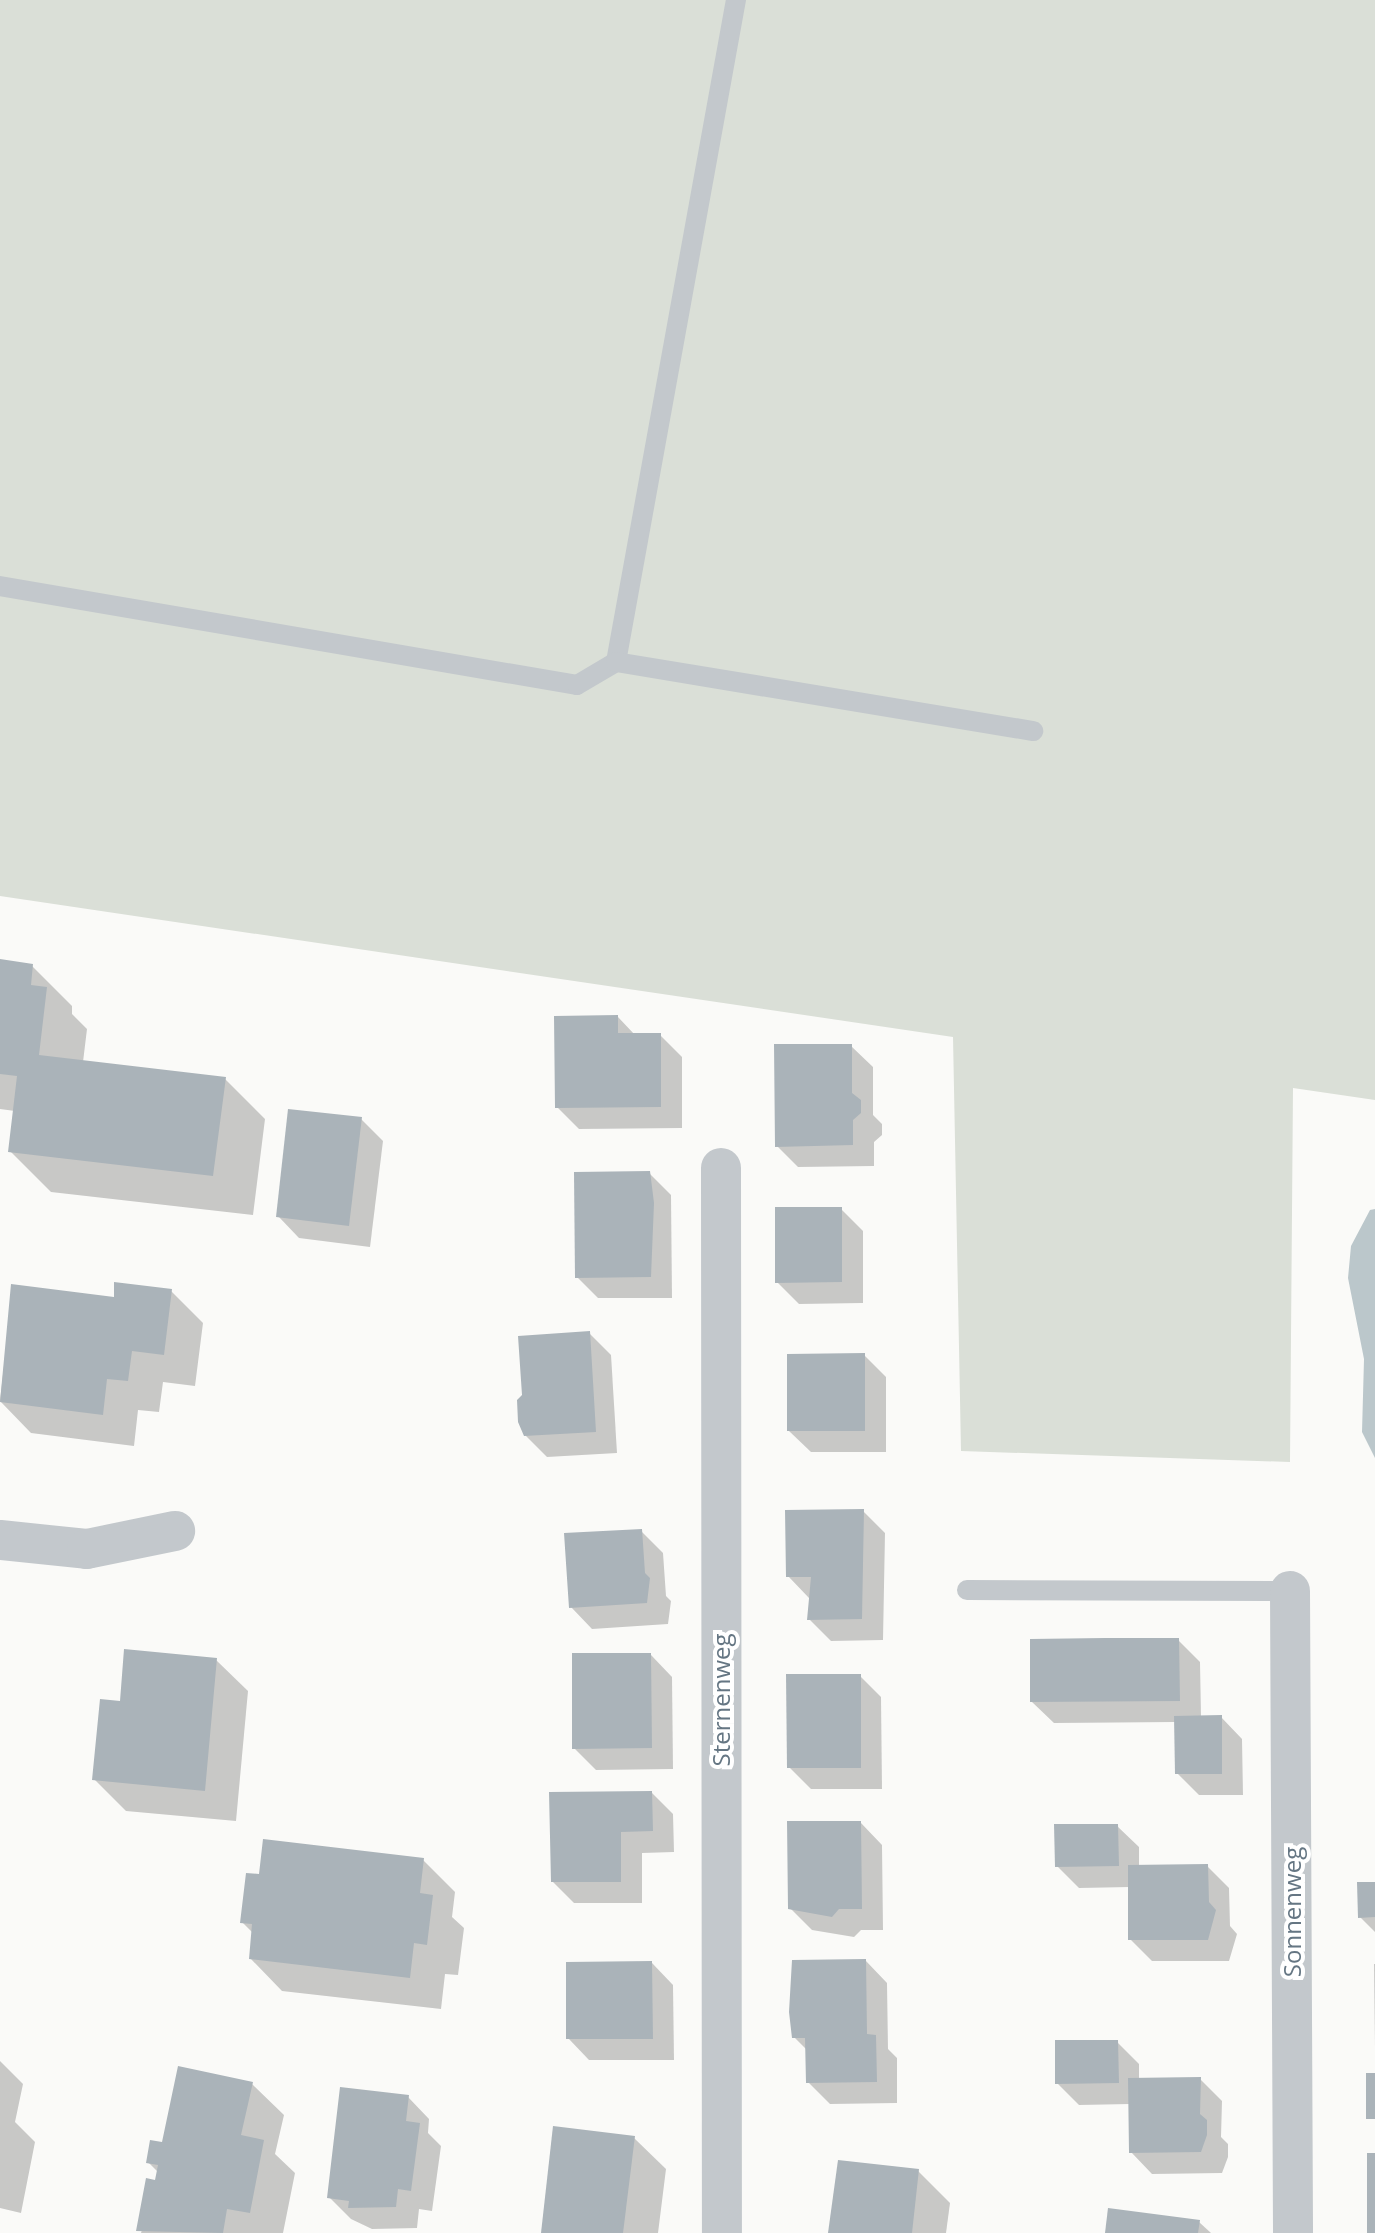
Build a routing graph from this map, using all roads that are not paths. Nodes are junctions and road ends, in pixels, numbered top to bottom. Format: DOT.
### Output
graph roads {
  1 [pos="736,0"];
  2 [pos="0,586"];
  3 [pos="616,662"];
  4 [pos="1033,731"];
  5 [pos="721,1168"];
  6 [pos="175,1531"];
  7 [pos="0,1540"];
  8 [pos="967,1590"];
  9 [pos="1290,1591"];
  10 [pos="722,2233"];
  11 [pos="1293,2233"];
  1 -- 3 [label="lane"];
  2 -- 3 [label="lane"];
  3 -- 4 [label="lane"];
  5 -- 10 [label="street, Sternenweg"];
  6 -- 7 [label="street"];
  8 -- 9 [label="lane"];
  9 -- 11 [label="street, Sonnenweg"];
}
